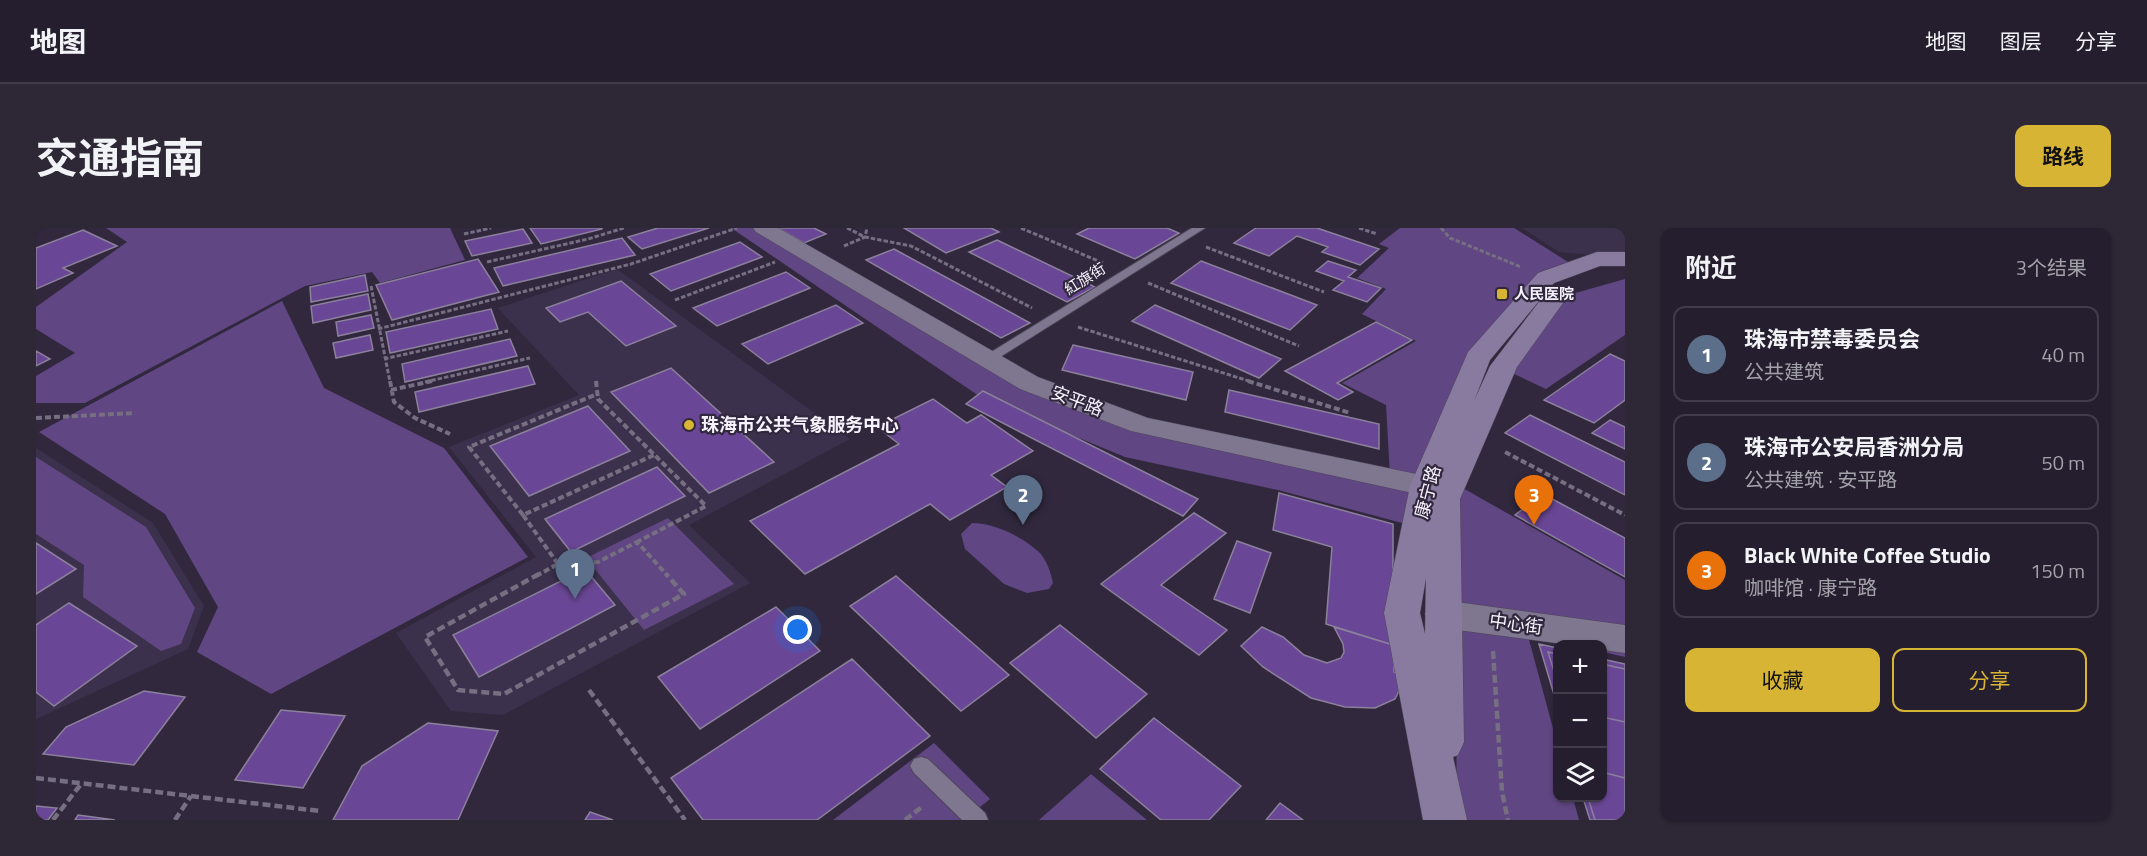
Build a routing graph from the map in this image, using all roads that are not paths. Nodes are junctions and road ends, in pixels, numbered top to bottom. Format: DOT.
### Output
graph roads {
  1 [pos="763,228"];
  2 [pos="1200,228"];
  3 [pos="1625,260"];
  4 [pos="1625,273"];
  5 [pos="987,359"];
  6 [pos="1426,486"];
  7 [pos="1443,614"];
  8 [pos="1625,639"];
  9 [pos="921,766"];
  10 [pos="1444,818"];
  11 [pos="976,820"];
  1 -- 5 [label="street, 安平路"];
  2 -- 5 [label="lane, 紅旗街"];
  3 -- 6 [label="main road, 康宁路"];
  4 -- 7 [label="main road, 康宁路"];
  5 -- 6 [label="street, 安平路"];
  6 -- 10 [label="main road, 康宁路"];
  7 -- 8 [label="street, 中心街"];
  7 -- 10 [label="main road, 康宁路"];
  9 -- 11 [label="lane"];
}
